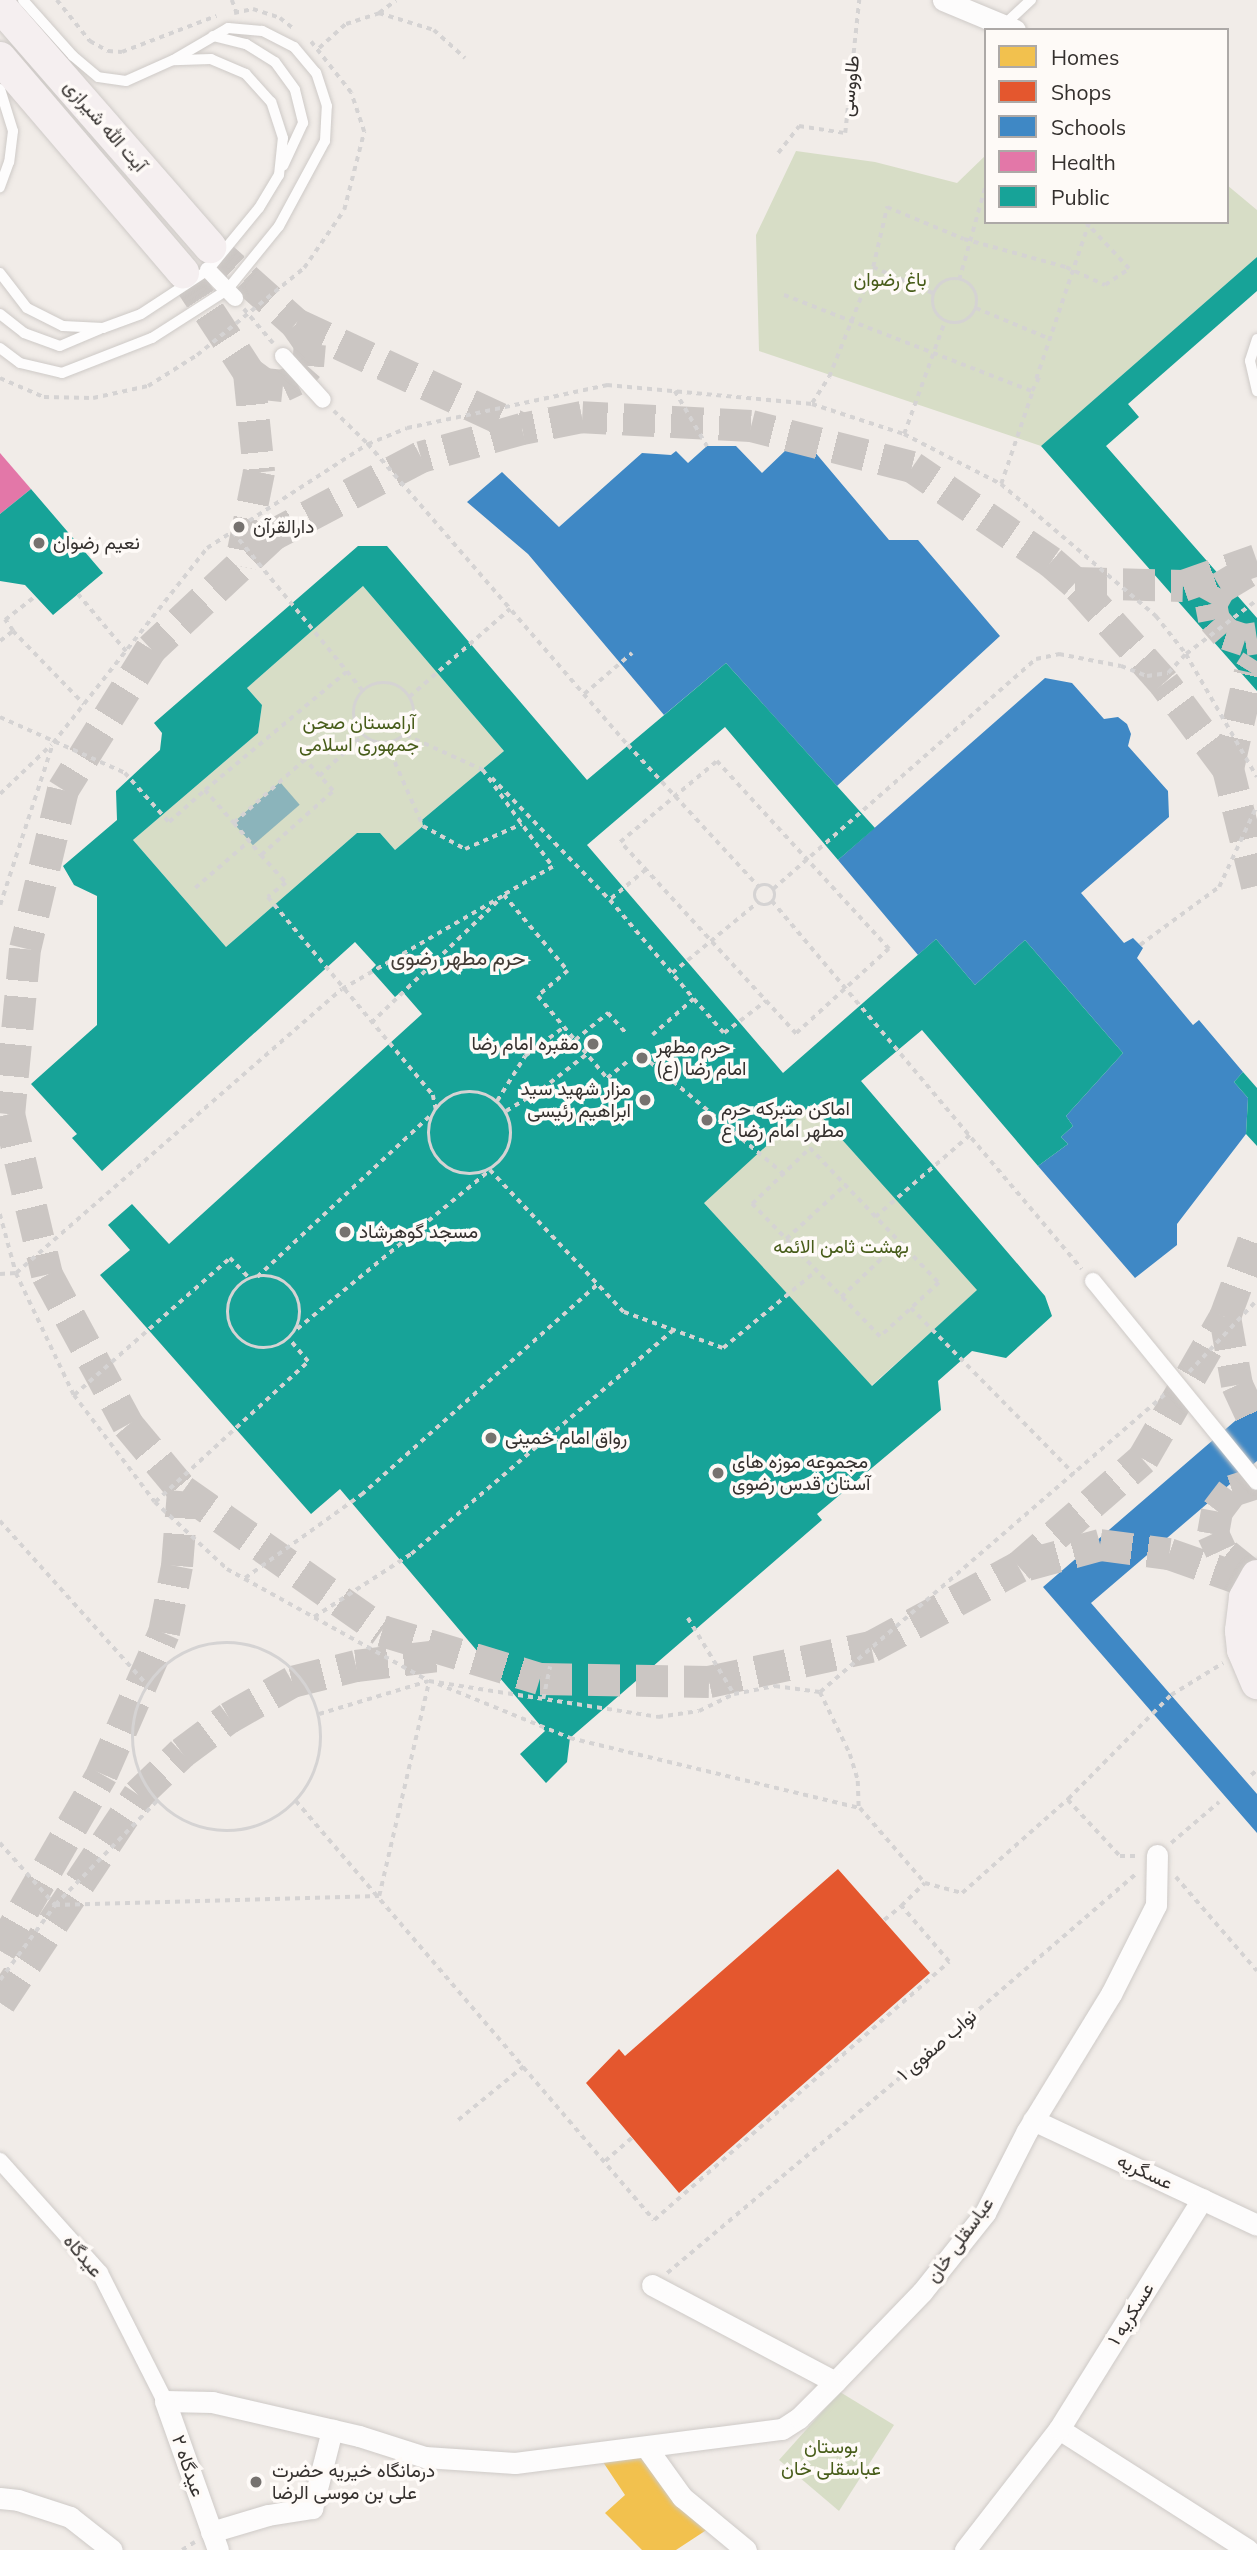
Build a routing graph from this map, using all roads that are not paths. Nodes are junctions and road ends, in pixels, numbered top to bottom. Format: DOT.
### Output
graph roads {
  1 [pos="23,0"];
  2 [pos="943,0"];
  3 [pos="1031,0"];
  4 [pos="0,6"];
  5 [pos="1009,27"];
  6 [pos="213,36"];
  7 [pos="0,58"];
  8 [pos="173,60"];
  9 [pos="0,89"];
  10 [pos="279,175"];
  11 [pos="0,187"];
  12 [pos="200,263"];
  13 [pos="0,273"];
  14 [pos="232,294"];
  15 [pos="0,314"];
  16 [pos="103,328"];
  17 [pos="1257,339"];
  18 [pos="0,348"];
  19 [pos="284,356"];
  20 [pos="1257,391"];
  21 [pos="323,400"];
  22 [pos="1093,1281"];
  23 [pos="1257,1482"];
  24 [pos="1257,1576"];
  25 [pos="1257,1683"];
  26 [pos="1157,1855"];
  27 [pos="1034,2120"];
  28 [pos="0,2161"];
  29 [pos="1202,2199"];
  30 [pos="1257,2225"];
  31 [pos="652,2285"];
  32 [pos="835,2382"];
  33 [pos="165,2401"];
  34 [pos="1059,2429"];
  35 [pos="332,2430"];
  36 [pos="646,2447"];
  37 [pos="0,2498"];
  38 [pos="215,2541"];
  39 [pos="735,2547"];
  40 [pos="112,2550"];
  41 [pos="965,2550"];
  42 [pos="1246,2550"];
  1 -- 8 [label="lane"];
  2 -- 5 [label="street"];
  3 -- 5 [label="lane"];
  4 -- 12 [label="main road, آیت الله شیرازی"];
  6 -- 8 [label="lane"];
  6 -- 10 [label="lane"];
  6 -- 14 [label="lane"];
  7 -- 12 [label="main road, آیت الله شیرازی"];
  8 -- 10 [label="lane"];
  9 -- 11 [label="lane"];
  10 -- 12 [label="lane"];
  12 -- 14 [label="street"];
  12 -- 16 [label="lane"];
  13 -- 16 [label="lane"];
  14 -- 18 [label="lane"];
  15 -- 16 [label="lane"];
  17 -- 20 [label="lane"];
  19 -- 21 [label="street"];
  22 -- 23 [label="street"];
  24 -- 25 [label="main road"];
  26 -- 27 [label="street, عباسقلی خان"];
  27 -- 29 [label="street, عسگریه"];
  27 -- 32 [label="street, عباسقلی خان"];
  28 -- 33 [label="street, عیدگاه"];
  29 -- 30 [label="street, عسگریه"];
  29 -- 34 [label="street, عسکریه ۱"];
  31 -- 32 [label="street"];
  32 -- 36 [label="street, عباسقلی خان"];
  33 -- 35 [label="street, عباسقلی خان"];
  33 -- 38 [label="street, عیدگاه ۲"];
  34 -- 41 [label="street, عسکریه ۱"];
  34 -- 42 [label="street"];
  35 -- 36 [label="street, عباسقلی خان"];
  35 -- 38 [label="street"];
  36 -- 39 [label="street"];
  37 -- 40 [label="street"];
}
